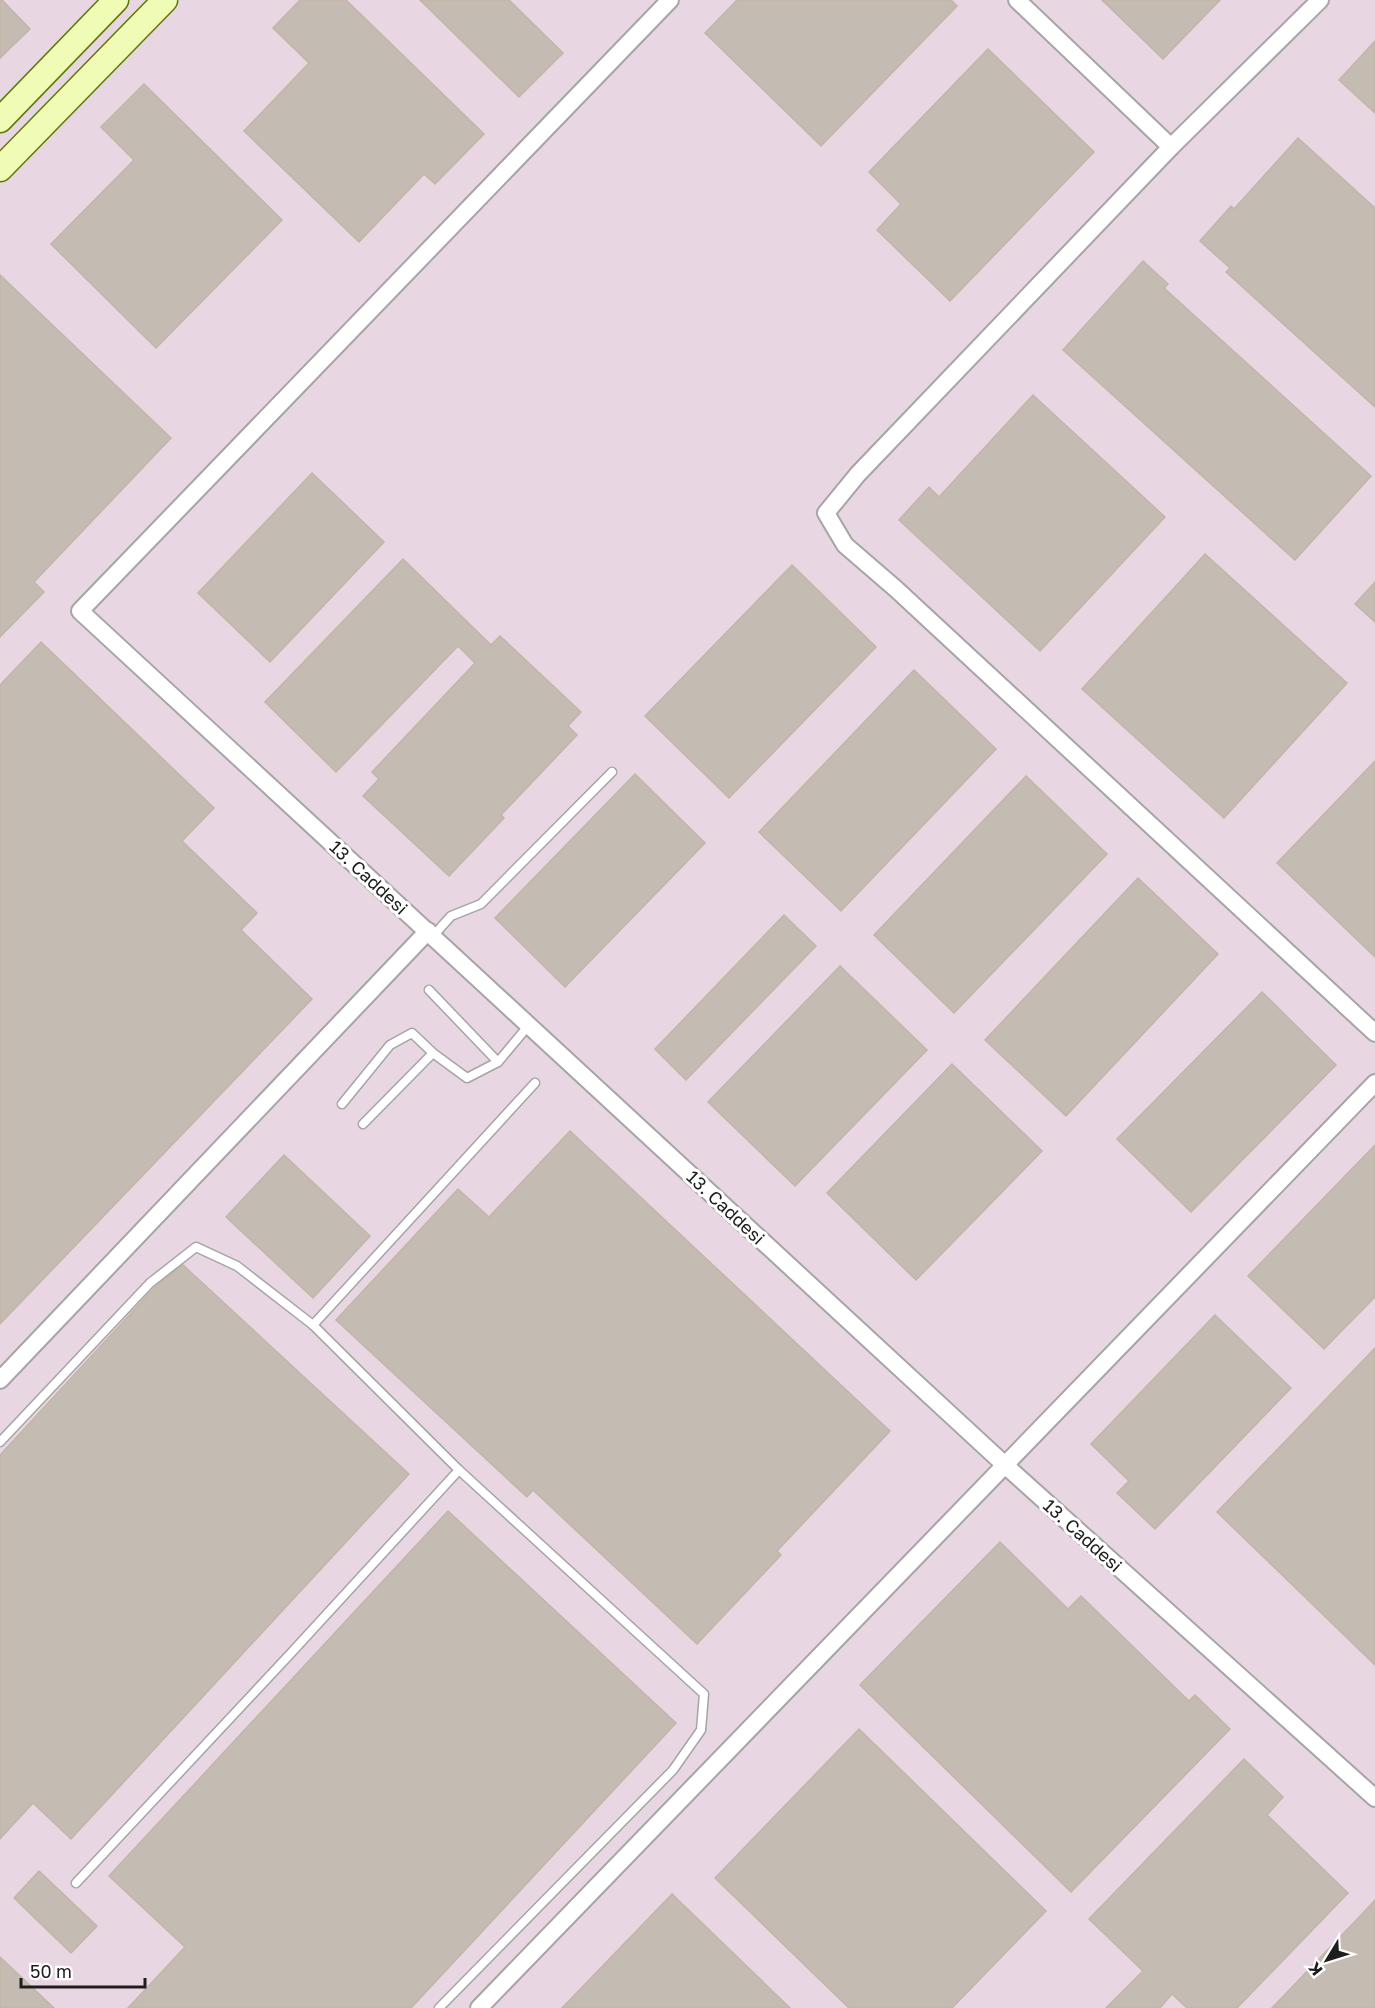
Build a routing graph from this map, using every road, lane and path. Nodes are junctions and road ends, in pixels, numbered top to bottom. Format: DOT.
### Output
graph roads {
  1 [pos="116,0"];
  2 [pos="165,0"];
  3 [pos="670,0"];
  4 [pos="1017,0"];
  5 [pos="1320,0"];
  6 [pos="0,120"];
  7 [pos="1171,147"];
  8 [pos="0,170"];
  9 [pos="612,772"];
  10 [pos="430,933"];
  11 [pos="429,990"];
  12 [pos="530,1025"];
  13 [pos="1375,1034"];
  14 [pos="433,1053"];
  15 [pos="498,1062"];
  16 [pos="535,1083"];
  17 [pos="1375,1083"];
  18 [pos="342,1104"];
  19 [pos="363,1124"];
  20 [pos="313,1325"];
  21 [pos="0,1380"];
  22 [pos="0,1442"];
  23 [pos="1006,1466"];
  24 [pos="459,1470"];
  25 [pos="1375,1798"];
  26 [pos="76,1882"];
  27 [pos="439,2008"];
  28 [pos="479,2008"];
  1 -- 6 [label="street"];
  2 -- 8 [label="street"];
  3 -- 10 [label="street, 13. Caddesi"];
  4 -- 7 [label="street"];
  5 -- 7 [label="street"];
  7 -- 13 [label="street"];
  9 -- 10 [label="lane"];
  10 -- 12 [label="street, 13. Caddesi"];
  10 -- 21 [label="street"];
  11 -- 15 [label="lane"];
  12 -- 15 [label="lane"];
  12 -- 23 [label="street, 13. Caddesi"];
  14 -- 15 [label="lane"];
  14 -- 18 [label="lane"];
  14 -- 19 [label="lane"];
  16 -- 20 [label="lane"];
  17 -- 23 [label="street"];
  20 -- 22 [label="lane"];
  20 -- 24 [label="lane"];
  23 -- 25 [label="street, 13. Caddesi"];
  23 -- 28 [label="street"];
  24 -- 26 [label="lane"];
  24 -- 27 [label="lane"];
}
